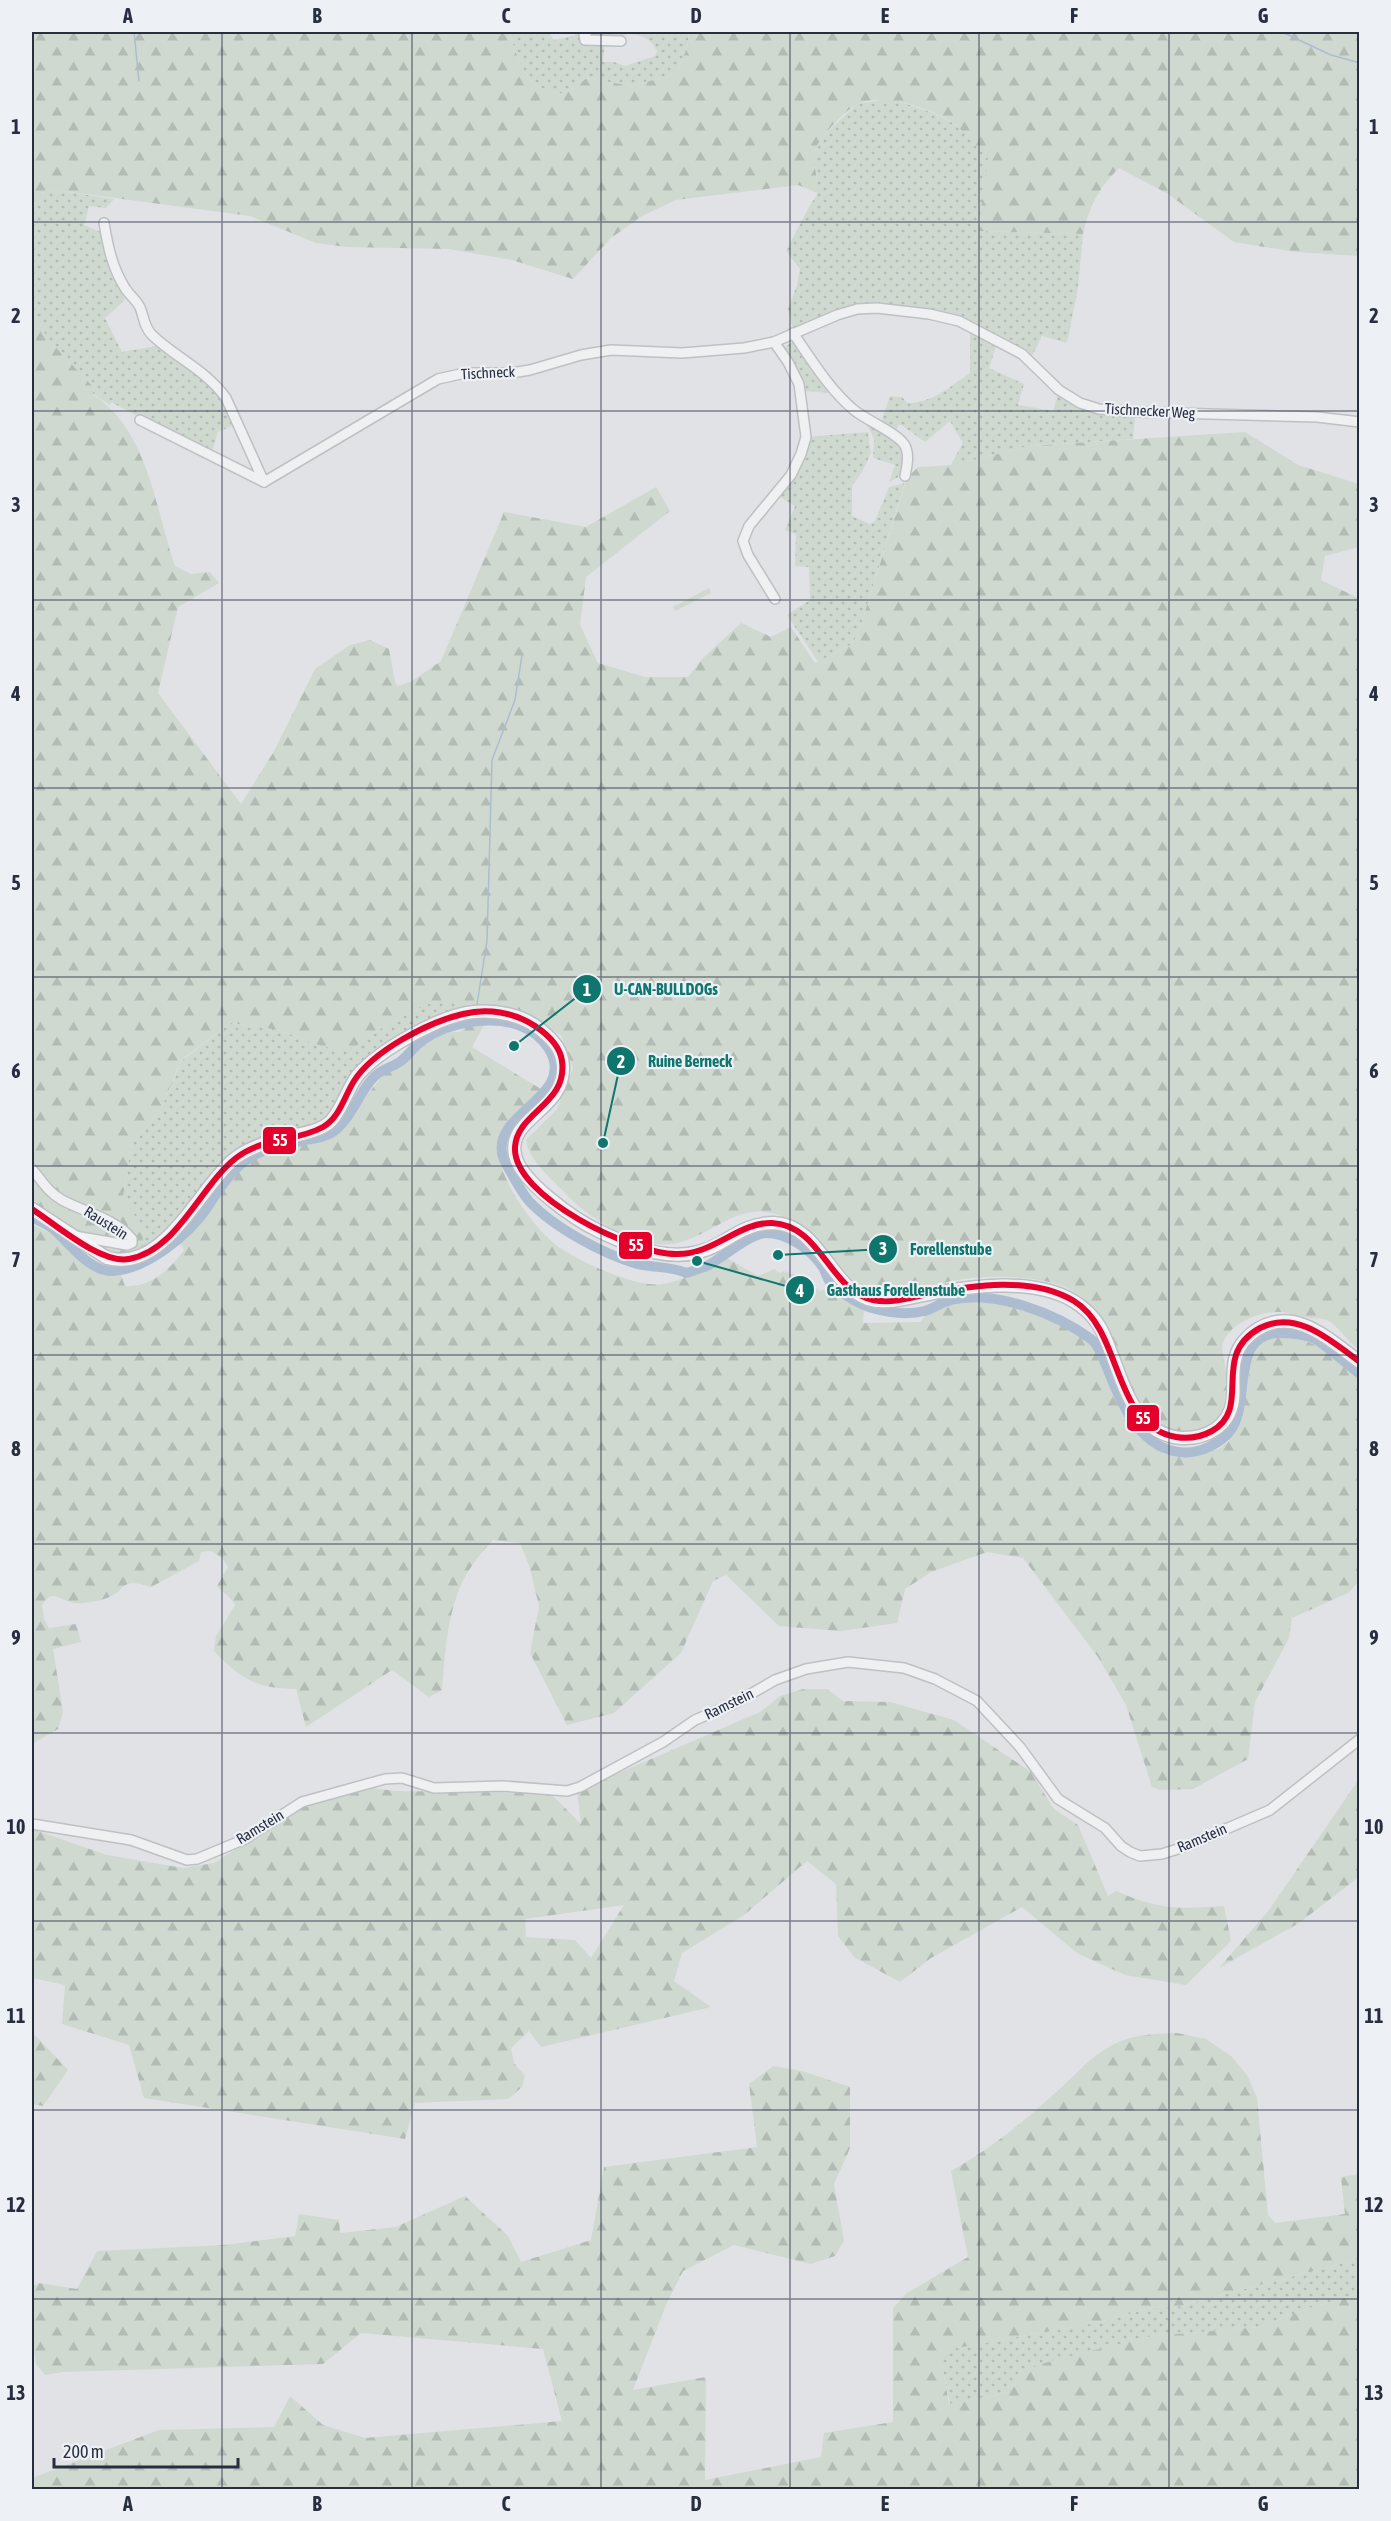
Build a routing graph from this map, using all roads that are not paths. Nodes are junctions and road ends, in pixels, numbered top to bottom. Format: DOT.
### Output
graph roads {
  1 [pos="587,32"];
  2 [pos="621,42"];
  3 [pos="104,223"];
  4 [pos="793,333"];
  5 [pos="774,342"];
  6 [pos="140,420"];
  7 [pos="1359,422"];
  8 [pos="905,476"];
  9 [pos="264,482"];
  10 [pos="775,599"];
  11 [pos="32,1169"];
  12 [pos="32,1209"];
  13 [pos="75,1236"];
  14 [pos="1359,1362"];
  15 [pos="1359,1739"];
  16 [pos="32,1824"];
  1 -- 2 [label="street"];
  3 -- 9 [label="street"];
  4 -- 5 [label="street, Tischneck"];
  4 -- 7 [label="street, Tischnecker Weg"];
  4 -- 8 [label="street"];
  5 -- 9 [label="street, Tischneck"];
  5 -- 10 [label="street"];
  6 -- 9 [label="street"];
  11 -- 13 [label="street, Raustein"];
  12 -- 13 [label="main road"];
  13 -- 14 [label="main road"];
  15 -- 16 [label="street, Ramstein"];
}
